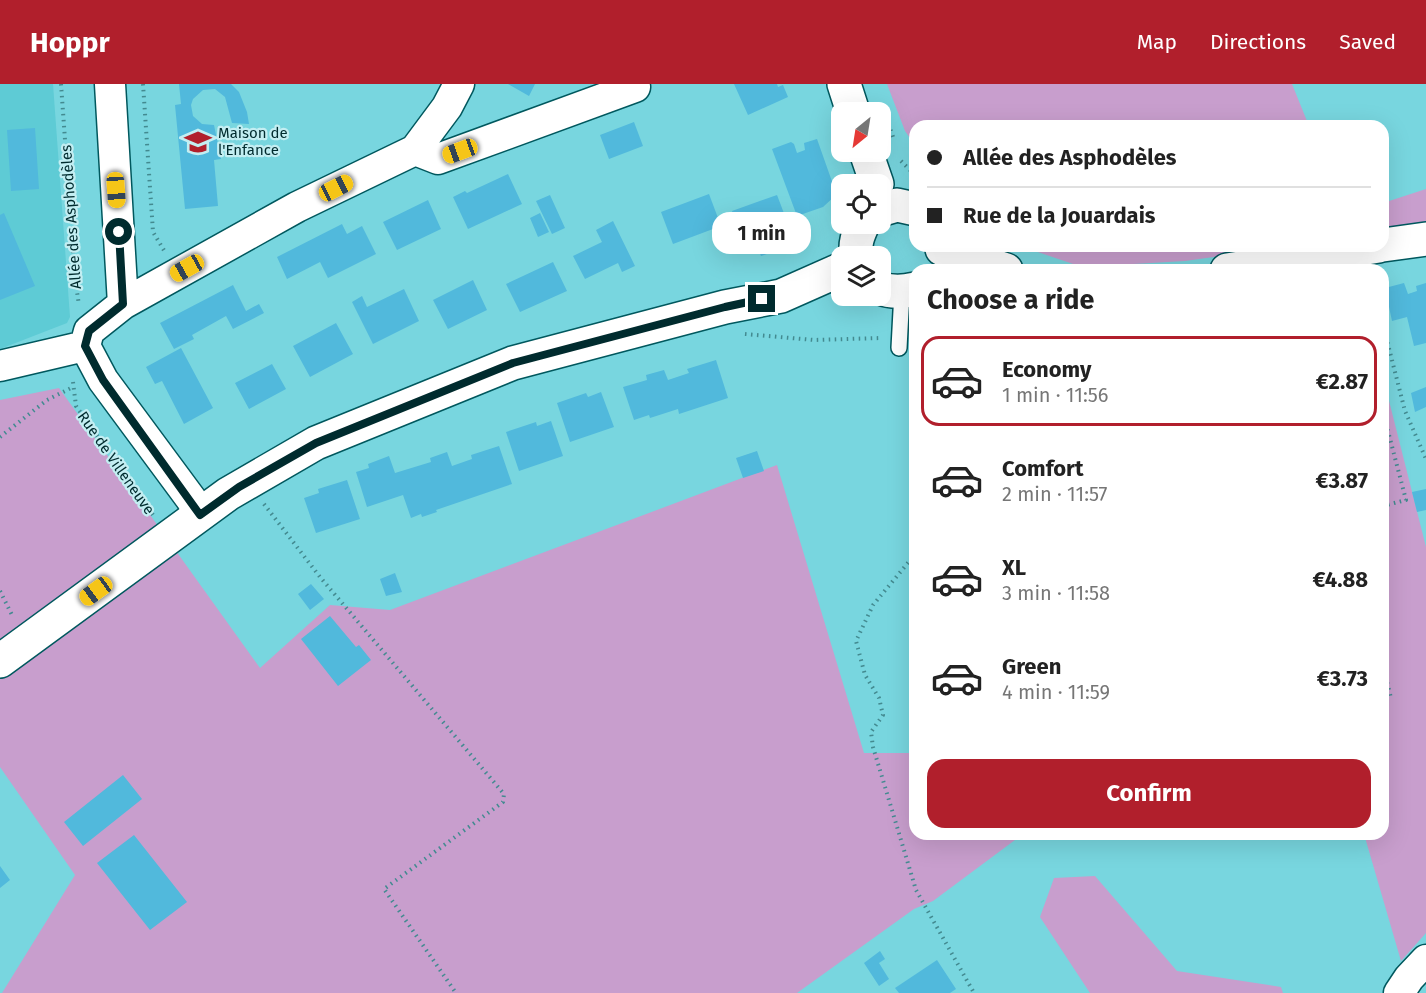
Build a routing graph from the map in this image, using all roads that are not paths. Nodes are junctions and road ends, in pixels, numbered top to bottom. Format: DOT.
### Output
graph roads {
  1 [pos="110,84"];
  2 [pos="459,84"];
  3 [pos="844,84"];
  4 [pos="635,87"];
  5 [pos="861,102"];
  6 [pos="415,150"];
  7 [pos="119,232"];
  8 [pos="1426,239"];
  9 [pos="1389,245"];
  10 [pos="1342,252"];
  11 [pos="940,255"];
  12 [pos="980,264"];
  13 [pos="1266,264"];
  14 [pos="831,274"];
  15 [pos="154,287"];
  16 [pos="899,290"];
  17 [pos="123,304"];
  18 [pos="900,342"];
  19 [pos="79,347"];
  20 [pos="0,366"];
  21 [pos="200,515"];
  22 [pos="0,661"];
  23 [pos="1426,960"];
  24 [pos="1399,993"];
  1 -- 7 [label="street"];
  2 -- 6 [label="street"];
  3 -- 5 [label="main road"];
  4 -- 6 [label="street"];
  6 -- 15 [label="street"];
  7 -- 15 [label="street"];
  7 -- 17 [label="street"];
  8 -- 9 [label="main road"];
  10 -- 13 [label="main road"];
  11 -- 12 [label="main road"];
  14 -- 21 [label="main road"];
  15 -- 17 [label="street"];
  16 -- 18 [label="lane"];
  17 -- 19 [label="street"];
  19 -- 20 [label="street"];
  19 -- 21 [label="street"];
  21 -- 22 [label="main road"];
  23 -- 24 [label="street"];
}
